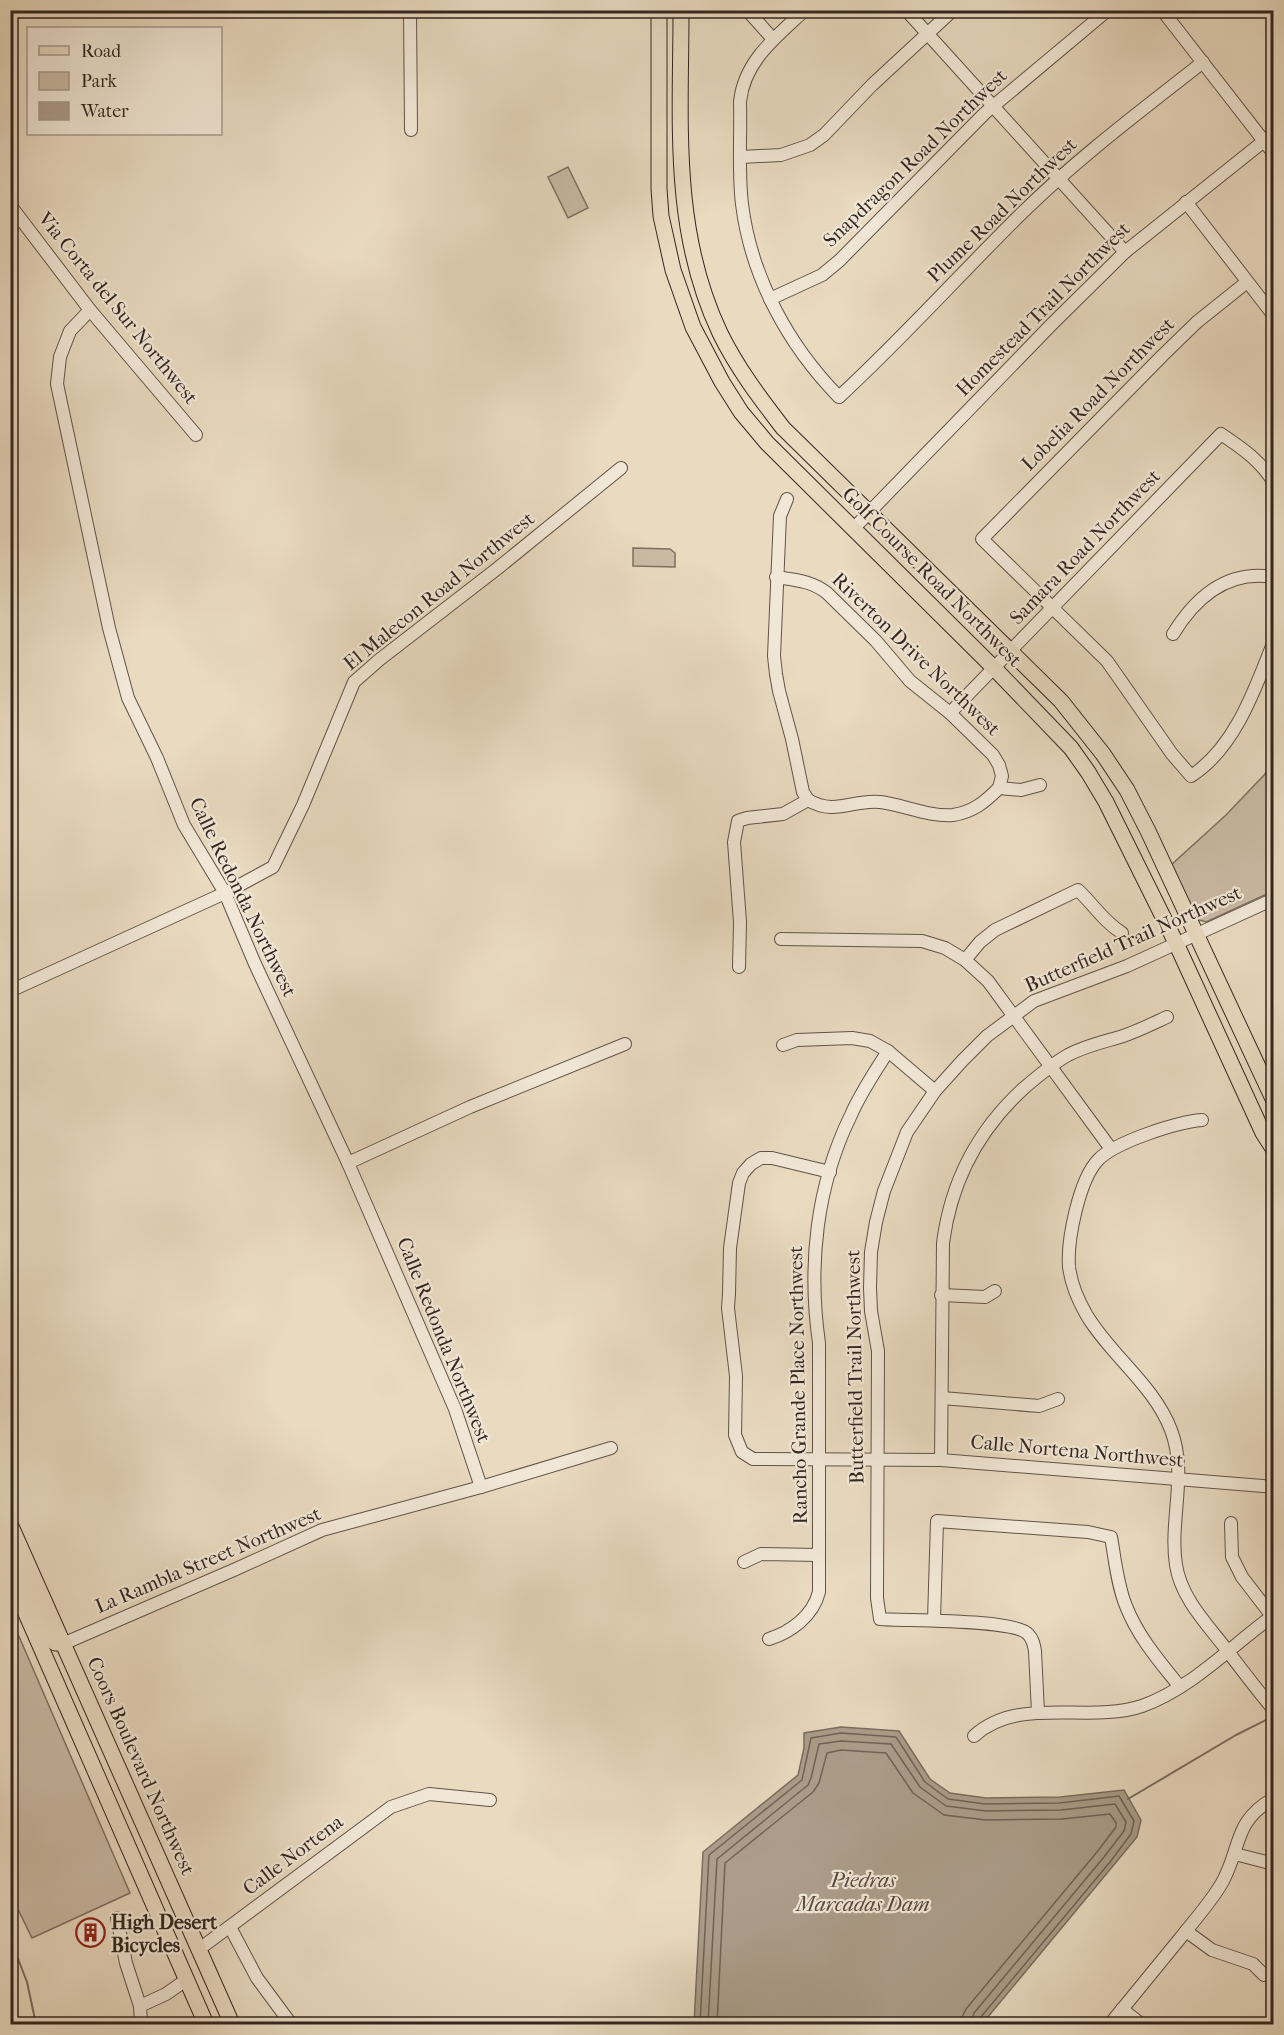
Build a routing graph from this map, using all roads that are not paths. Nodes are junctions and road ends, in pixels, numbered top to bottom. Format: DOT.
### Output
graph roads {
  1 [pos="410,10"];
  2 [pos="659,10"];
  3 [pos="681,10"];
  4 [pos="747,10"];
  5 [pos="805,10"];
  6 [pos="906,10"];
  7 [pos="953,10"];
  8 [pos="1108,10"];
  9 [pos="1162,10"];
  10 [pos="926,33"];
  11 [pos="773,39"];
  12 [pos="1203,62"];
  13 [pos="992,106"];
  14 [pos="411,130"];
  15 [pos="1269,137"];
  16 [pos="1274,154"];
  17 [pos="741,157"];
  18 [pos="1059,179"];
  19 [pos="1186,202"];
  20 [pos="10,205"];
  21 [pos="1125,252"];
  22 [pos="1247,282"];
  23 [pos="770,300"];
  24 [pos="90,310"];
  25 [pos="1274,316"];
  26 [pos="196,435"];
  27 [pos="621,468"];
  28 [pos="1274,483"];
  29 [pos="787,499"];
  30 [pos="869,513"];
  31 [pos="854,528"];
  32 [pos="1274,577"];
  33 [pos="776,578"];
  34 [pos="1052,608"];
  35 [pos="1173,634"];
  36 [pos="1274,641"];
  37 [pos="1011,652"];
  38 [pos="994,668"];
  39 [pos="950,713"];
  40 [pos="1040,785"];
  41 [pos="999,788"];
  42 [pos="808,800"];
  43 [pos="225,893"];
  44 [pos="1274,898"];
  45 [pos="1122,933"];
  46 [pos="1195,934"];
  47 [pos="781,939"];
  48 [pos="1176,943"];
  49 [pos="964,960"];
  50 [pos="739,967"];
  51 [pos="10,991"];
  52 [pos="1014,1016"];
  53 [pos="1167,1017"];
  54 [pos="625,1044"];
  55 [pos="783,1045"];
  56 [pos="888,1051"];
  57 [pos="1050,1067"];
  58 [pos="935,1091"];
  59 [pos="1274,1101"];
  60 [pos="1202,1120"];
  61 [pos="1111,1149"];
  62 [pos="1274,1150"];
  63 [pos="348,1163"];
  64 [pos="830,1172"];
  65 [pos="995,1291"];
  66 [pos="942,1295"];
  67 [pos="942,1398"];
  68 [pos="1058,1399"];
  69 [pos="611,1448"];
  70 [pos="820,1460"];
  71 [pos="876,1460"];
  72 [pos="941,1460"];
  73 [pos="1178,1479"];
  74 [pos="481,1487"];
  75 [pos="1274,1487"];
  76 [pos="1231,1523"];
  77 [pos="10,1524"];
  78 [pos="819,1555"];
  79 [pos="10,1559"];
  80 [pos="744,1562"];
  81 [pos="10,1576"];
  82 [pos="1273,1615"];
  83 [pos="934,1620"];
  84 [pos="769,1639"];
  85 [pos="64,1643"];
  86 [pos="1227,1651"];
  87 [pos="1180,1687"];
  88 [pos="1271,1707"];
  89 [pos="1038,1713"];
  90 [pos="974,1736"];
  91 [pos="1274,1798"];
  92 [pos="490,1800"];
  93 [pos="1234,1854"];
  94 [pos="1274,1864"];
  95 [pos="117,1918"];
  96 [pos="230,1927"];
  97 [pos="1186,1930"];
  98 [pos="198,1950"];
  99 [pos="1264,1975"];
  100 [pos="186,1980"];
  101 [pos="140,2006"];
  102 [pos="1122,2009"];
  103 [pos="141,2025"];
  104 [pos="206,2025"];
  105 [pos="232,2025"];
  106 [pos="291,2025"];
  107 [pos="1110,2025"];
  108 [pos="1141,2025"];
  1 -- 14 [label="street"];
  2 -- 31 [label="main road, Golf Course Road Northwest"];
  3 -- 30 [label="main road, Golf Course Road Northwest"];
  4 -- 11 [label="street"];
  5 -- 11 [label="street"];
  6 -- 10 [label="street"];
  7 -- 10 [label="street"];
  8 -- 13 [label="street, Snapdragon Road Northwest"];
  9 -- 12 [label="street"];
  10 -- 13 [label="street"];
  10 -- 17 [label="street"];
  11 -- 17 [label="street"];
  12 -- 15 [label="street"];
  12 -- 18 [label="street, Plume Road Northwest"];
  13 -- 18 [label="street"];
  13 -- 23 [label="street, Snapdragon Road Northwest"];
  15 -- 16 [label="street"];
  15 -- 19 [label="street, Homestead Trail Northwest"];
  17 -- 23 [label="street"];
  18 -- 21 [label="street"];
  18 -- 23 [label="street, Plume Road Northwest"];
  19 -- 21 [label="street, Homestead Trail Northwest"];
  19 -- 22 [label="street"];
  20 -- 24 [label="street, Via Corta del Sur Northwest"];
  21 -- 30 [label="street, Homestead Trail Northwest"];
  22 -- 25 [label="street"];
  22 -- 34 [label="street, Lobelia Road Northwest"];
  24 -- 26 [label="street, Via Corta del Sur Northwest"];
  24 -- 43 [label="street, Calle Redonda Northwest"];
  27 -- 43 [label="street, El Malecon Road Northwest"];
  28 -- 34 [label="street, Samara Road Northwest"];
  29 -- 33 [label="street"];
  30 -- 31 [label="street, Homestead Trail Northwest"];
  30 -- 37 [label="main road, Golf Course Road Northwest"];
  31 -- 38 [label="main road, Golf Course Road Northwest"];
  32 -- 35 [label="street"];
  33 -- 39 [label="street, Riverton Drive Northwest"];
  33 -- 42 [label="street"];
  34 -- 36 [label="street"];
  34 -- 37 [label="street, Samara Road Northwest"];
  37 -- 38 [label="street, Samara Road Northwest"];
  37 -- 46 [label="main road, Golf Course Road Northwest"];
  38 -- 39 [label="street, Samara Road Northwest"];
  38 -- 48 [label="main road, Golf Course Road Northwest"];
  39 -- 41 [label="street, Riverton Drive Northwest"];
  40 -- 41 [label="street"];
  41 -- 42 [label="street"];
  42 -- 50 [label="street"];
  43 -- 51 [label="street, El Malecon Road Northwest"];
  43 -- 63 [label="street, Calle Redonda Northwest"];
  44 -- 46 [label="street, Butterfield Trail Northwest"];
  45 -- 49 [label="street"];
  46 -- 48 [label="street, Butterfield Trail Northwest"];
  46 -- 59 [label="main road, Golf Course Road Northwest"];
  47 -- 49 [label="street"];
  48 -- 52 [label="street, Butterfield Trail Northwest"];
  48 -- 62 [label="main road, Golf Course Road Northwest"];
  49 -- 52 [label="street"];
  52 -- 57 [label="street"];
  52 -- 58 [label="street, Butterfield Trail Northwest"];
  53 -- 57 [label="street"];
  54 -- 63 [label="street"];
  55 -- 56 [label="street"];
  56 -- 58 [label="street"];
  56 -- 64 [label="street, Rancho Grande Place Northwest"];
  57 -- 61 [label="street"];
  57 -- 66 [label="street"];
  58 -- 71 [label="street, Butterfield Trail Northwest"];
  60 -- 61 [label="street"];
  61 -- 73 [label="street"];
  63 -- 74 [label="street, Calle Redonda Northwest"];
  64 -- 70 [label="street, Rancho Grande Place Northwest"];
  64 -- 70 [label="street, Calle Nortena Northwest"];
  65 -- 66 [label="street"];
  66 -- 67 [label="street"];
  67 -- 68 [label="street"];
  67 -- 72 [label="street"];
  69 -- 74 [label="street, La Rambla Street Northwest"];
  70 -- 71 [label="street, Calle Nortena Northwest"];
  70 -- 78 [label="street, Rancho Grande Place Northwest"];
  71 -- 72 [label="street, Calle Nortena Northwest"];
  71 -- 83 [label="street, Butterfield Trail Northwest"];
  72 -- 73 [label="street, Calle Nortena Northwest"];
  73 -- 75 [label="street, Calle Nortena Northwest"];
  73 -- 86 [label="street"];
  74 -- 85 [label="street, La Rambla Street Northwest"];
  76 -- 82 [label="street"];
  77 -- 85 [label="main road, Coors Boulevard Northwest"];
  78 -- 80 [label="street"];
  78 -- 84 [label="street, Rancho Grande Place Northwest"];
  79 -- 85 [label="main road"];
  81 -- 100 [label="main road"];
  82 -- 86 [label="street"];
  83 -- 87 [label="street"];
  83 -- 89 [label="street"];
  85 -- 98 [label="main road, Coors Boulevard Northwest"];
  86 -- 87 [label="street"];
  86 -- 88 [label="street"];
  87 -- 89 [label="street"];
  89 -- 90 [label="street"];
  91 -- 93 [label="street"];
  92 -- 96 [label="street, Calle Nortena"];
  93 -- 94 [label="street"];
  93 -- 97 [label="street"];
  95 -- 101 [label="street"];
  96 -- 98 [label="street, Calle Nortena"];
  96 -- 106 [label="street"];
  97 -- 99 [label="street"];
  97 -- 102 [label="street"];
  98 -- 105 [label="main road, Coors Boulevard Northwest"];
  100 -- 101 [label="street"];
  100 -- 104 [label="main road"];
  101 -- 103 [label="street"];
  102 -- 107 [label="street"];
  102 -- 108 [label="street"];
}
